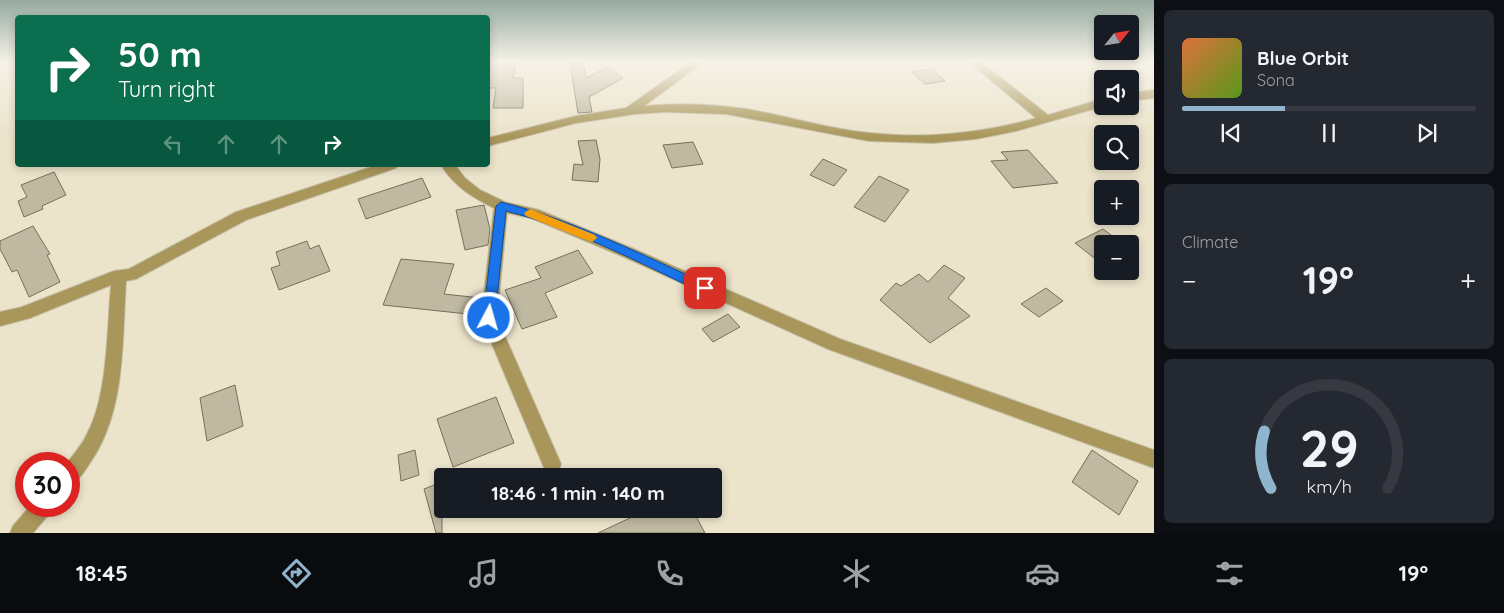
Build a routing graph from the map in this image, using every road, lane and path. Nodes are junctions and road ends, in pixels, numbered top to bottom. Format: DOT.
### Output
graph roads {
  1 [pos="663,87"];
  2 [pos="1005,87"];
  3 [pos="1154,94"];
  4 [pos="1139,96"];
  5 [pos="1094,105"];
  6 [pos="631,109"];
  7 [pos="1044,119"];
  8 [pos="490,141"];
  9 [pos="385,167"];
  10 [pos="450,167"];
  11 [pos="501,206"];
  12 [pos="119,275"];
  13 [pos="0,320"];
  14 [pos="1154,459"];
  15 [pos="80,460"];
  16 [pos="552,464"];
  17 [pos="34,517"];
  18 [pos="20,533"];
  1 -- 6 [label="street"];
  2 -- 7 [label="street"];
  3 -- 4 [label="street"];
  5 -- 7 [label="street"];
  6 -- 7 [label="street"];
  6 -- 8 [label="street"];
  9 -- 12 [label="street"];
  10 -- 11 [label="street"];
  11 -- 14 [label="street"];
  11 -- 16 [label="street"];
  12 -- 13 [label="street"];
  12 -- 15 [label="street"];
  17 -- 18 [label="street"];
}
